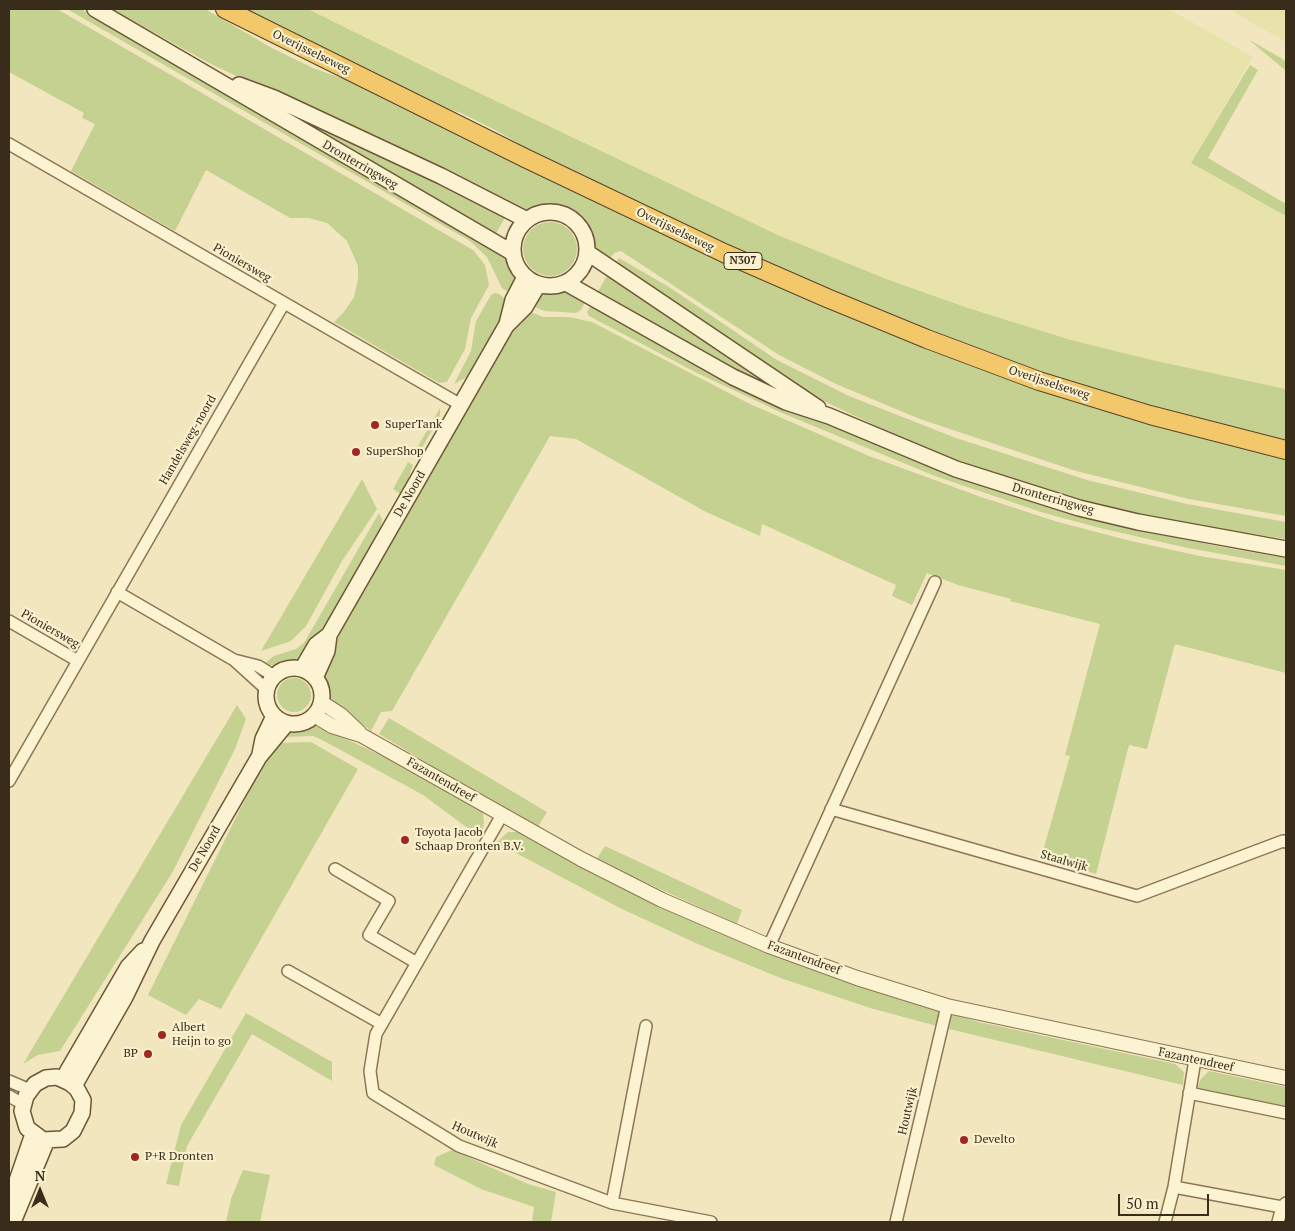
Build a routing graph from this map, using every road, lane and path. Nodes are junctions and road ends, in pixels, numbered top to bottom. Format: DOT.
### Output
graph roads {
  1 [pos="95,9"];
  2 [pos="224,9"];
  3 [pos="210,74"];
  4 [pos="9,144"];
  5 [pos="527,220"];
  6 [pos="513,253"];
  7 [pos="588,253"];
  8 [pos="524,277"];
  9 [pos="566,283"];
  10 [pos="538,285"];
  11 [pos="284,302"];
  12 [pos="506,326"];
  13 [pos="461,405"];
  14 [pos="830,416"];
  15 [pos="1286,450"];
  16 [pos="1286,549"];
  17 [pos="935,582"];
  18 [pos="117,592"];
  19 [pos="9,621"];
  20 [pos="234,660"];
  21 [pos="78,661"];
  22 [pos="308,674"];
  23 [pos="274,676"];
  24 [pos="266,689"];
  25 [pos="317,709"];
  26 [pos="280,720"];
  27 [pos="9,781"];
  28 [pos="831,809"];
  29 [pos="502,815"];
  30 [pos="1286,842"];
  31 [pos="335,869"];
  32 [pos="769,946"];
  33 [pos="417,963"];
  34 [pos="288,971"];
  35 [pos="947,1006"];
  36 [pos="382,1024"];
  37 [pos="646,1026"];
  38 [pos="1195,1060"];
  39 [pos="1286,1078"];
  40 [pos="9,1080"];
  41 [pos="68,1082"];
  42 [pos="30,1090"];
  43 [pos="1189,1093"];
  44 [pos="9,1096"];
  45 [pos="23,1104"];
  46 [pos="1286,1113"];
  47 [pos="32,1134"];
  48 [pos="47,1140"];
  49 [pos="1174,1187"];
  50 [pos="612,1203"];
  51 [pos="9,1204"];
  52 [pos="1284,1205"];
  53 [pos="13,1222"];
  54 [pos="711,1222"];
  55 [pos="896,1222"];
  56 [pos="1165,1222"];
  57 [pos="1278,1222"];
  1 -- 3 [label="main road, Dronterringweg"];
  2 -- 15 [label="highway, Overijsselseweg / N307"];
  3 -- 5 [label="main road, Dronterringweg"];
  3 -- 6 [label="main road, Dronterringweg"];
  4 -- 11 [label="street, Pioniersweg"];
  5 -- 6 [label="main road"];
  5 -- 7 [label="main road"];
  6 -- 8 [label="main road"];
  7 -- 9 [label="main road"];
  7 -- 14 [label="main road, Dronterringweg"];
  8 -- 10 [label="main road"];
  8 -- 12 [label="main road, De Noord"];
  9 -- 10 [label="main road"];
  9 -- 14 [label="main road, Dronterringweg"];
  10 -- 12 [label="main road, De Noord"];
  11 -- 13 [label="street, Pioniersweg"];
  11 -- 18 [label="street, Handelsweg-noord"];
  12 -- 13 [label="main road, De Noord"];
  13 -- 22 [label="main road, De Noord"];
  14 -- 16 [label="main road, Dronterringweg"];
  17 -- 28 [label="street"];
  18 -- 20 [label="street"];
  18 -- 21 [label="street, Handelsweg-noord"];
  19 -- 21 [label="street, Pioniersweg"];
  20 -- 23 [label="street"];
  20 -- 24 [label="street"];
  21 -- 27 [label="street, Handelsweg-noord"];
  22 -- 23 [label="main road"];
  22 -- 25 [label="main road"];
  23 -- 24 [label="main road"];
  24 -- 26 [label="main road"];
  25 -- 26 [label="main road"];
  25 -- 29 [label="street, Fazantendreef"];
  26 -- 41 [label="main road, De Noord"];
  28 -- 30 [label="street, Staalwijk"];
  28 -- 32 [label="street"];
  29 -- 32 [label="street, Fazantendreef"];
  29 -- 33 [label="street, Houtwijk"];
  31 -- 33 [label="street"];
  32 -- 35 [label="street, Fazantendreef"];
  33 -- 36 [label="street, Houtwijk"];
  34 -- 36 [label="street"];
  35 -- 38 [label="street, Fazantendreef"];
  35 -- 55 [label="street, Houtwijk"];
  36 -- 50 [label="street, Houtwijk"];
  37 -- 50 [label="street"];
  38 -- 39 [label="street, Fazantendreef"];
  38 -- 43 [label="street"];
  40 -- 42 [label="street"];
  41 -- 42 [label="main road"];
  41 -- 48 [label="main road"];
  42 -- 45 [label="main road"];
  43 -- 46 [label="street"];
  43 -- 49 [label="street"];
  44 -- 45 [label="street"];
  45 -- 47 [label="main road"];
  47 -- 48 [label="main road"];
  47 -- 51 [label="main road"];
  48 -- 53 [label="main road"];
  49 -- 52 [label="street"];
  49 -- 56 [label="street"];
  50 -- 54 [label="street, Houtwijk"];
  52 -- 57 [label="street"];
}
